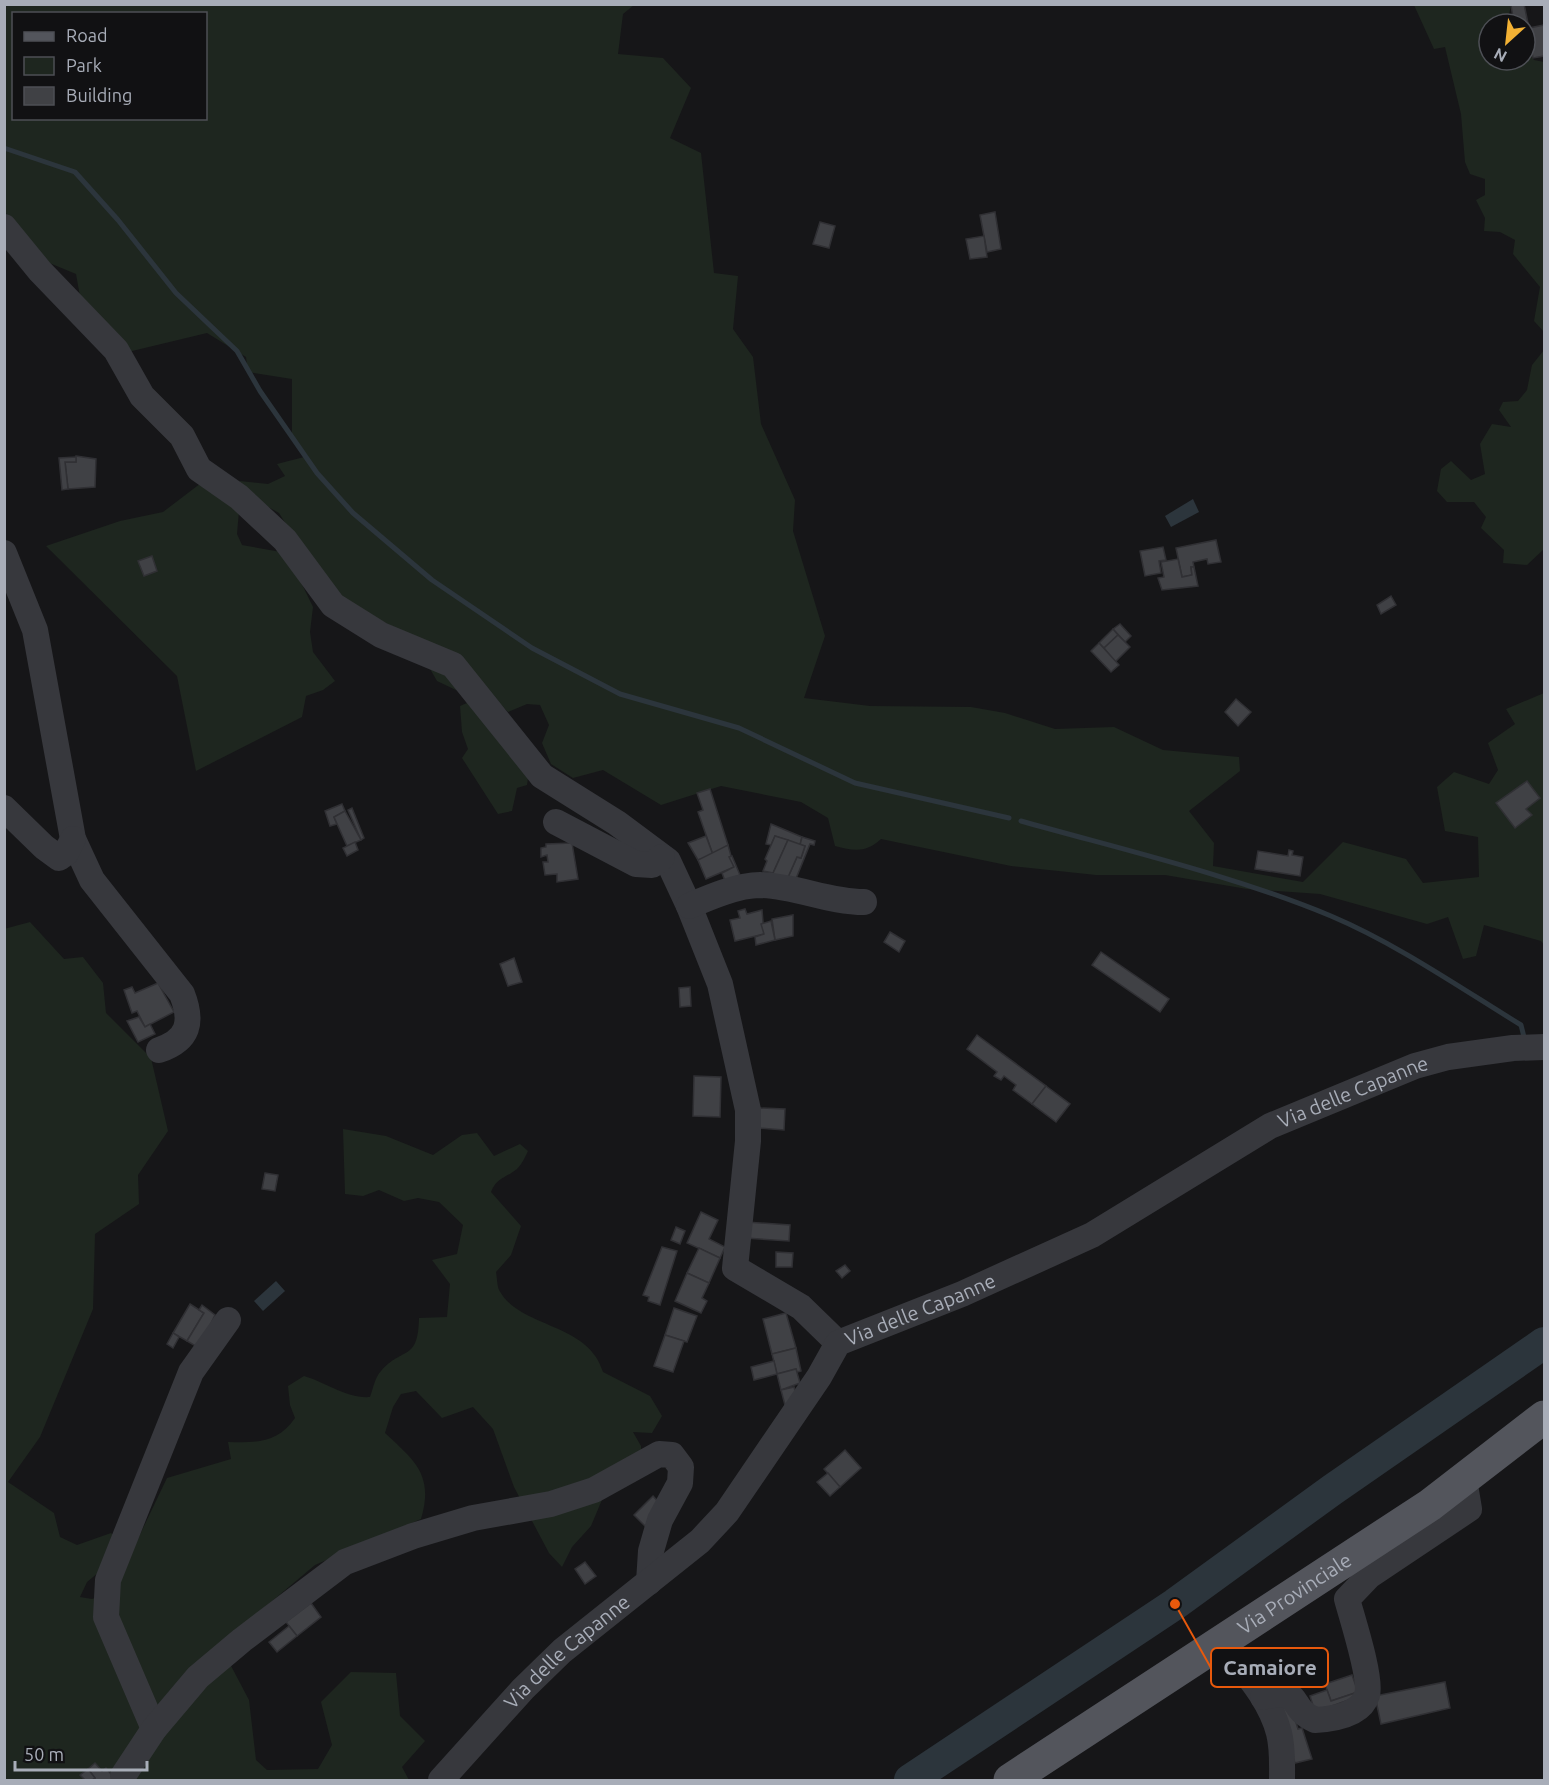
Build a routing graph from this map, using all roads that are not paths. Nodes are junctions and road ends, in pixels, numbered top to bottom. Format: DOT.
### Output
graph roads {
  1 [pos="4,227"];
  2 [pos="4,553"];
  3 [pos="4,808"];
  4 [pos="556,822"];
  5 [pos="73,839"];
  6 [pos="662,857"];
  7 [pos="864,902"];
  8 [pos="689,906"];
  9 [pos="1545,1047"];
  10 [pos="159,1050"];
  11 [pos="228,1320"];
  12 [pos="838,1343"];
  13 [pos="1545,1417"];
  14 [pos="1464,1479"];
  15 [pos="650,1582"];
  16 [pos="1222,1641"];
  17 [pos="1263,1696"];
  18 [pos="154,1729"];
  19 [pos="123,1776"];
  20 [pos="441,1780"];
  21 [pos="1010,1780"];
  22 [pos="1282,1780"];
  1 -- 6 [label="street"];
  2 -- 5 [label="street"];
  3 -- 5 [label="street"];
  4 -- 6 [label="street"];
  5 -- 10 [label="street"];
  6 -- 8 [label="street"];
  7 -- 8 [label="street"];
  8 -- 12 [label="street"];
  9 -- 12 [label="street, Via delle Capanne"];
  11 -- 18 [label="street"];
  12 -- 15 [label="street, Via delle Capanne"];
  13 -- 14 [label="main road, Via Provinciale"];
  14 -- 16 [label="main road, Via Provinciale"];
  14 -- 17 [label="street"];
  15 -- 18 [label="street"];
  15 -- 20 [label="street, Via delle Capanne"];
  16 -- 17 [label="street"];
  16 -- 21 [label="main road, Via Provinciale"];
  17 -- 22 [label="street"];
  18 -- 19 [label="street"];
}
